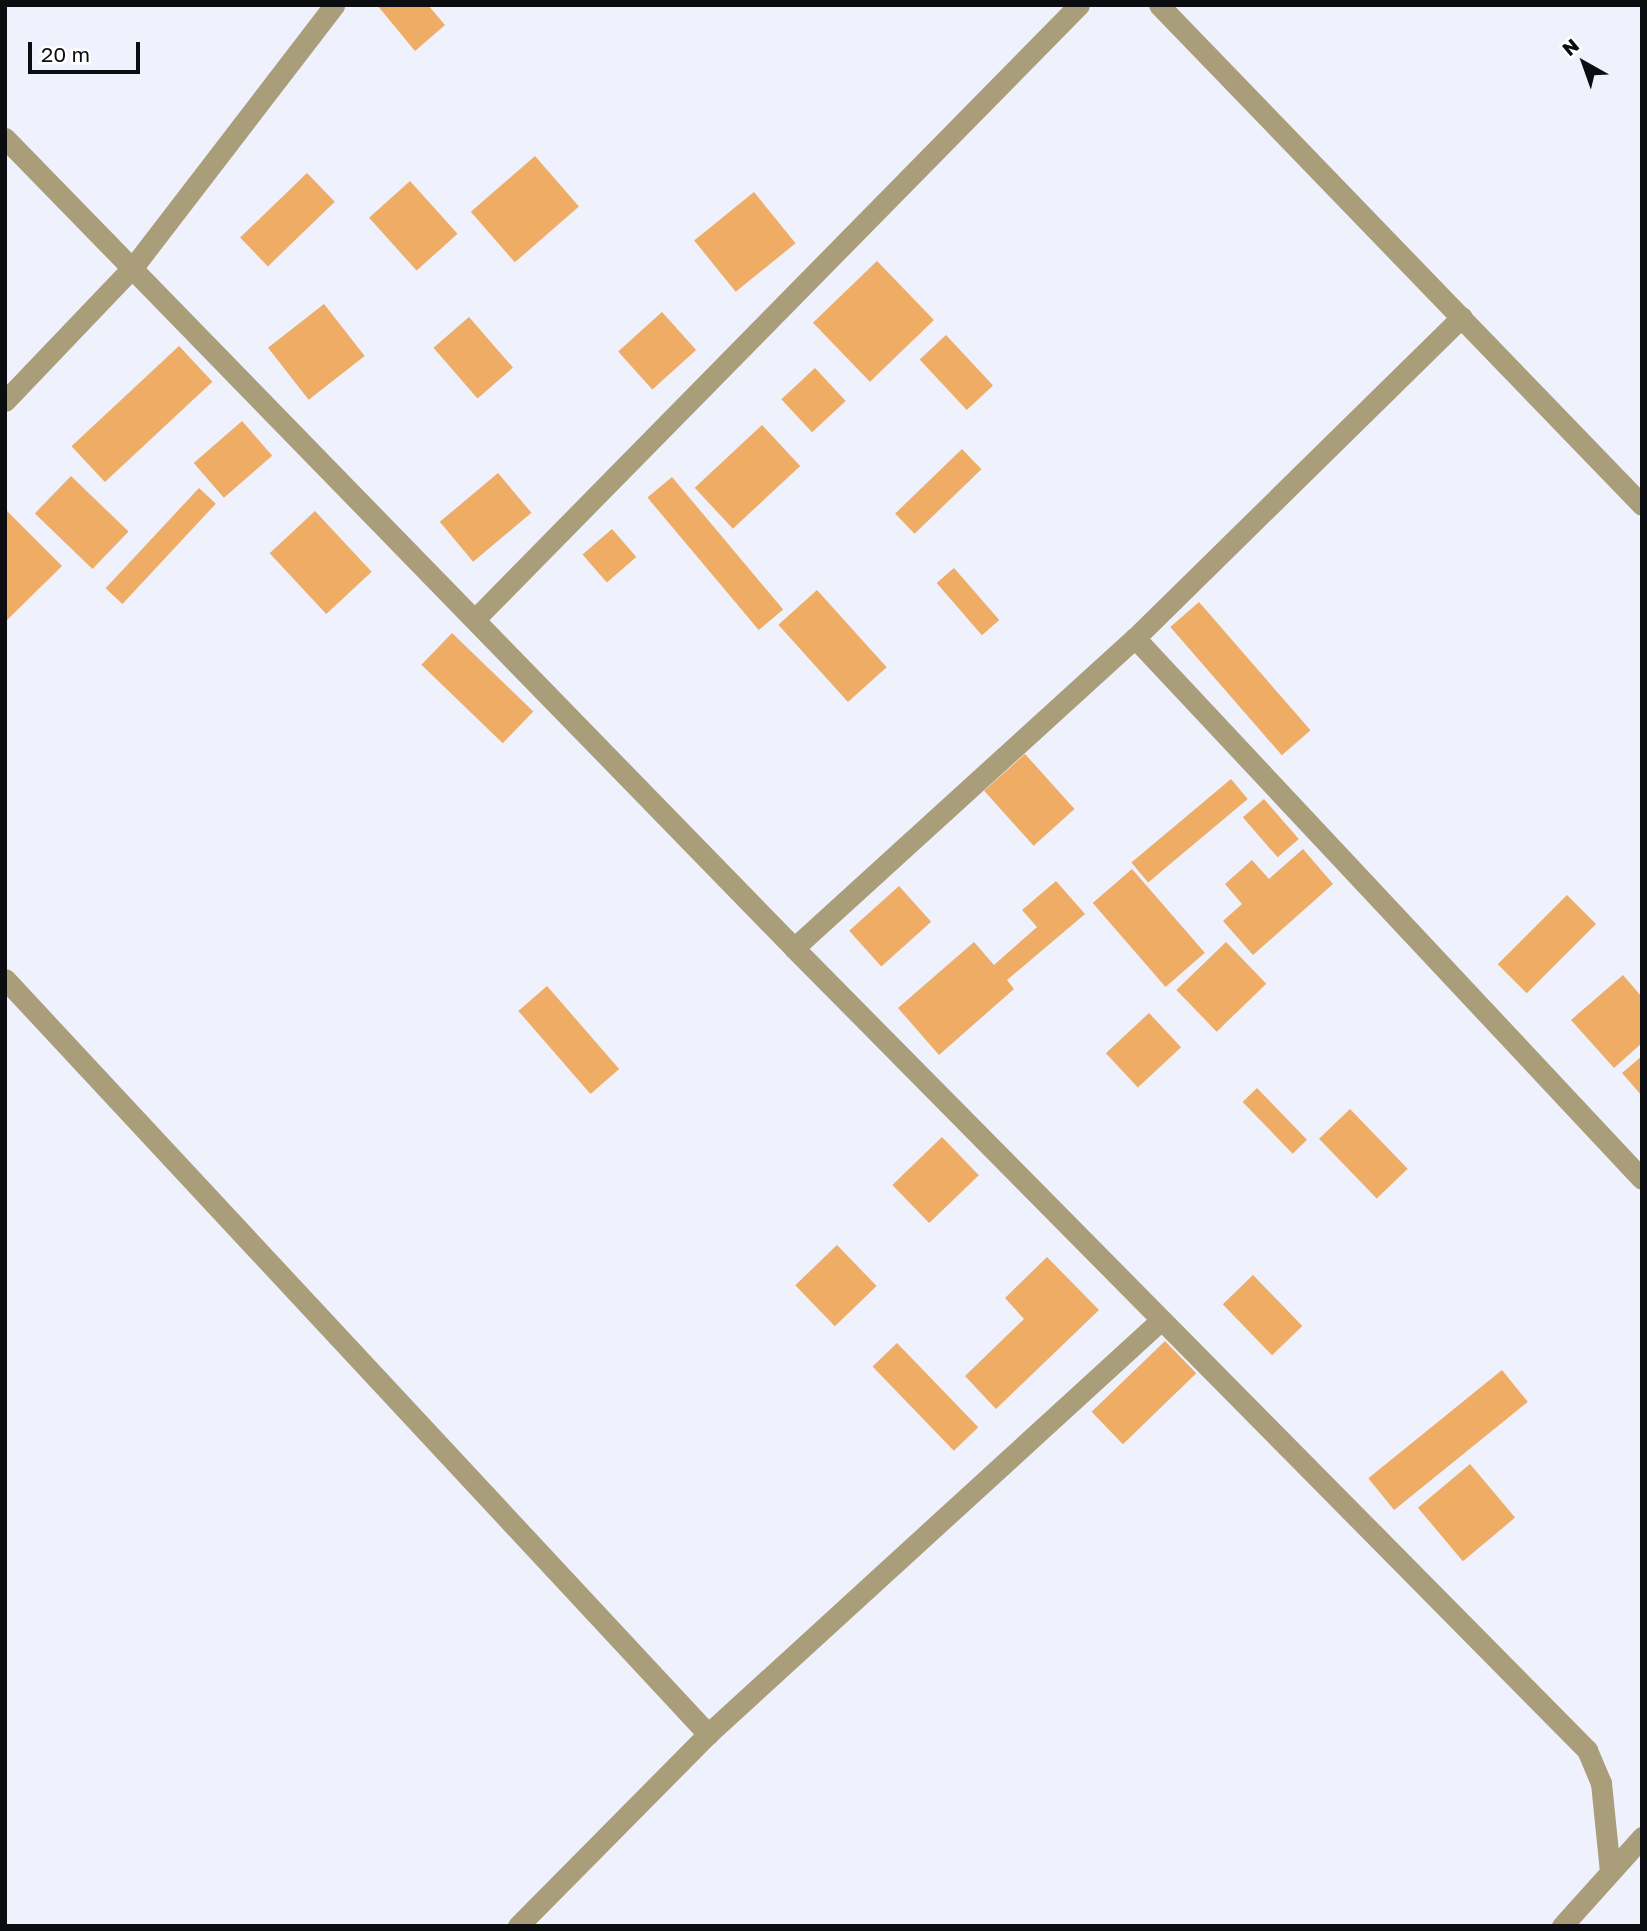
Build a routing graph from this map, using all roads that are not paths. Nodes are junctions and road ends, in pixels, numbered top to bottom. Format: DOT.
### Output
graph roads {
  1 [pos="334,5"];
  2 [pos="1079,5"];
  3 [pos="1159,5"];
  4 [pos="5,138"];
  5 [pos="134,266"];
  6 [pos="1462,317"];
  7 [pos="5,401"];
  8 [pos="1642,505"];
  9 [pos="475,619"];
  10 [pos="1135,638"];
  11 [pos="794,948"];
  12 [pos="5,979"];
  13 [pos="1642,1179"];
  14 [pos="1161,1321"];
  15 [pos="708,1734"];
  16 [pos="1642,1837"];
  17 [pos="1610,1872"];
  18 [pos="518,1926"];
  19 [pos="1562,1926"];
  1 -- 5 [label="street"];
  2 -- 9 [label="street"];
  3 -- 6 [label="street"];
  4 -- 5 [label="street"];
  5 -- 7 [label="street"];
  5 -- 9 [label="street"];
  6 -- 8 [label="street"];
  6 -- 10 [label="street"];
  9 -- 11 [label="street"];
  10 -- 11 [label="street"];
  10 -- 13 [label="street"];
  11 -- 14 [label="street"];
  12 -- 15 [label="street"];
  14 -- 15 [label="street"];
  14 -- 17 [label="street"];
  15 -- 18 [label="street"];
  16 -- 17 [label="street"];
  17 -- 19 [label="street"];
}
